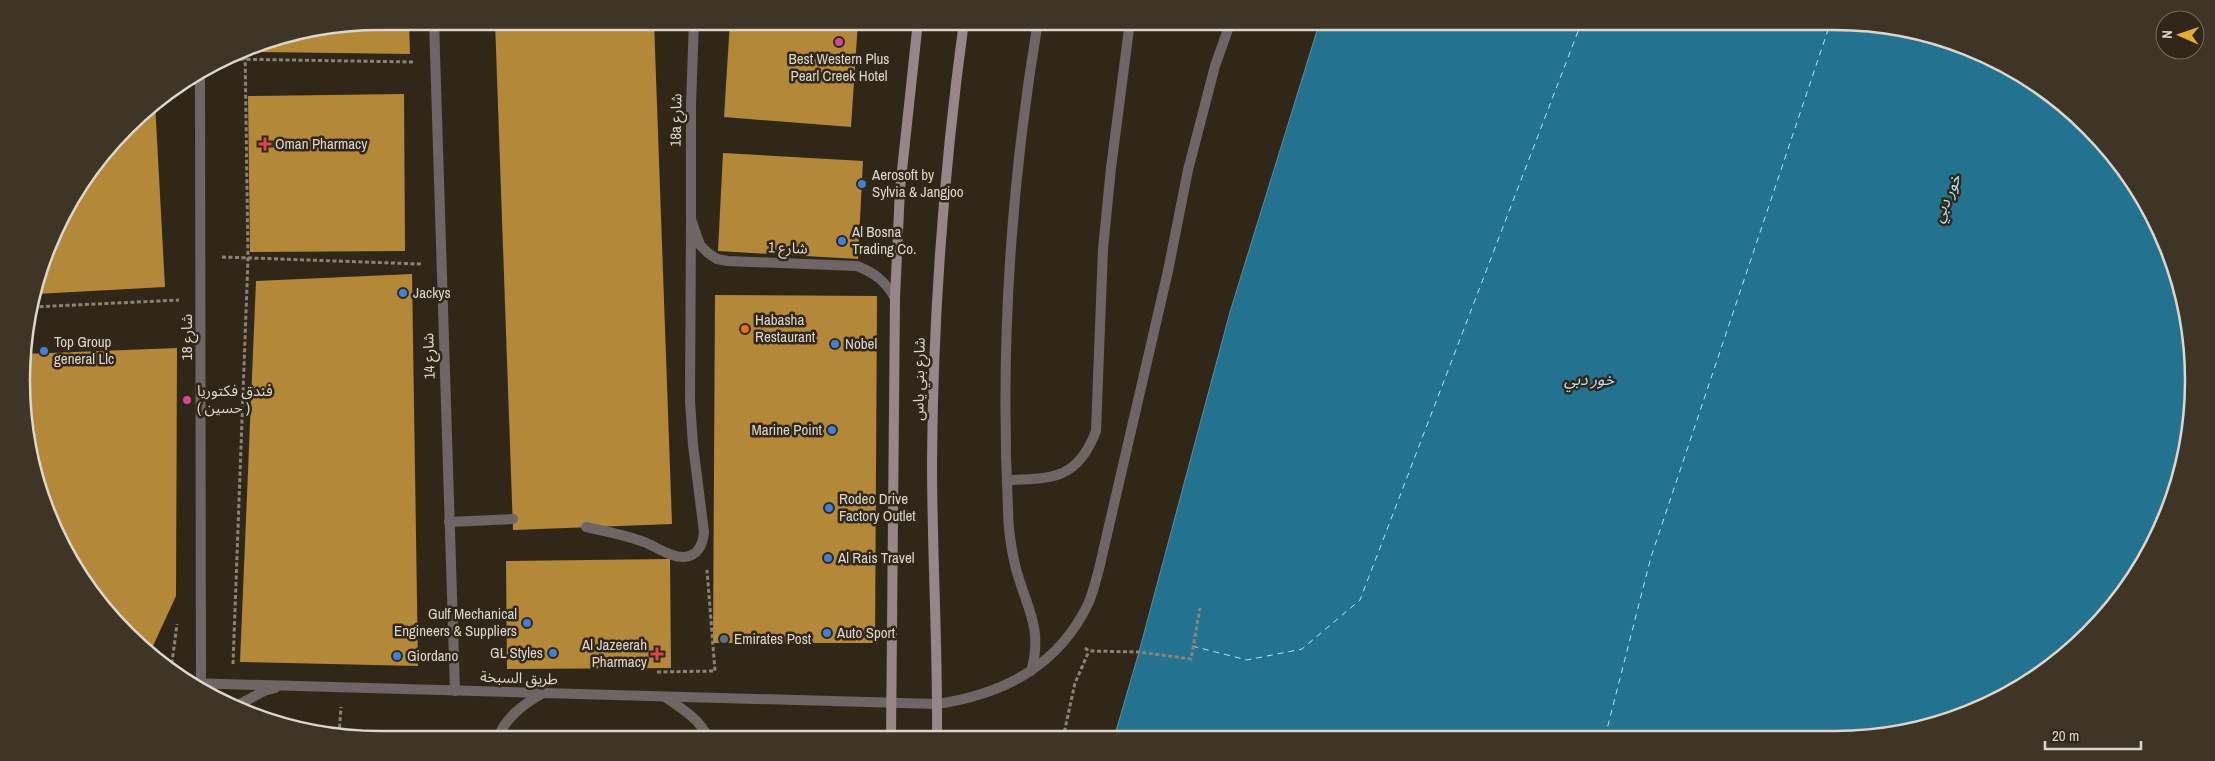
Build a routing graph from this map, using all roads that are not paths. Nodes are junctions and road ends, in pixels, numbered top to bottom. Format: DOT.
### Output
graph roads {
  1 [pos="434,30"];
  2 [pos="694,30"];
  3 [pos="917,30"];
  4 [pos="963,30"];
  5 [pos="1037,30"];
  6 [pos="1129,30"];
  7 [pos="1228,30"];
  8 [pos="200,80"];
  9 [pos="691,219"];
  10 [pos="895,298"];
  11 [pos="1008,480"];
  12 [pos="513,519"];
  13 [pos="449,522"];
  14 [pos="586,527"];
  15 [pos="1031,672"];
  16 [pos="201,681"];
  17 [pos="207,685"];
  18 [pos="285,686"];
  19 [pos="455,691"];
  20 [pos="544,693"];
  21 [pos="666,697"];
  22 [pos="243,703"];
  23 [pos="891,704"];
  24 [pos="938,704"];
  25 [pos="502,731"];
  26 [pos="705,731"];
  27 [pos="890,731"];
  28 [pos="937,731"];
  1 -- 13 [label="street, شارع 14"];
  2 -- 9 [label="street, 18a شارع"];
  3 -- 10 [label="main road, شارع بني ياس"];
  4 -- 24 [label="main road, شارع بني ياس"];
  5 -- 11 [label="street"];
  6 -- 11 [label="street"];
  7 -- 15 [label="street, طريق السبخة"];
  8 -- 16 [label="street, شارع 18"];
  9 -- 10 [label="street, شارع 1"];
  9 -- 14 [label="street, 18a شارع"];
  10 -- 23 [label="main road, شارع بني ياس"];
  11 -- 15 [label="street"];
  12 -- 13 [label="street"];
  13 -- 19 [label="street, شارع 14"];
  15 -- 24 [label="street, طريق السبخة"];
  17 -- 18 [label="street, طريق السبخة"];
  18 -- 19 [label="street, طريق السبخة"];
  18 -- 22 [label="street"];
  19 -- 20 [label="street, طريق السبخة"];
  20 -- 21 [label="street, طريق السبخة"];
  20 -- 25 [label="street"];
  21 -- 23 [label="street, طريق السبخة"];
  21 -- 26 [label="street"];
  23 -- 24 [label="street, طريق السبخة"];
  23 -- 27 [label="main road, شارع بني ياس"];
  24 -- 28 [label="main road, شارع بني ياس"];
}
